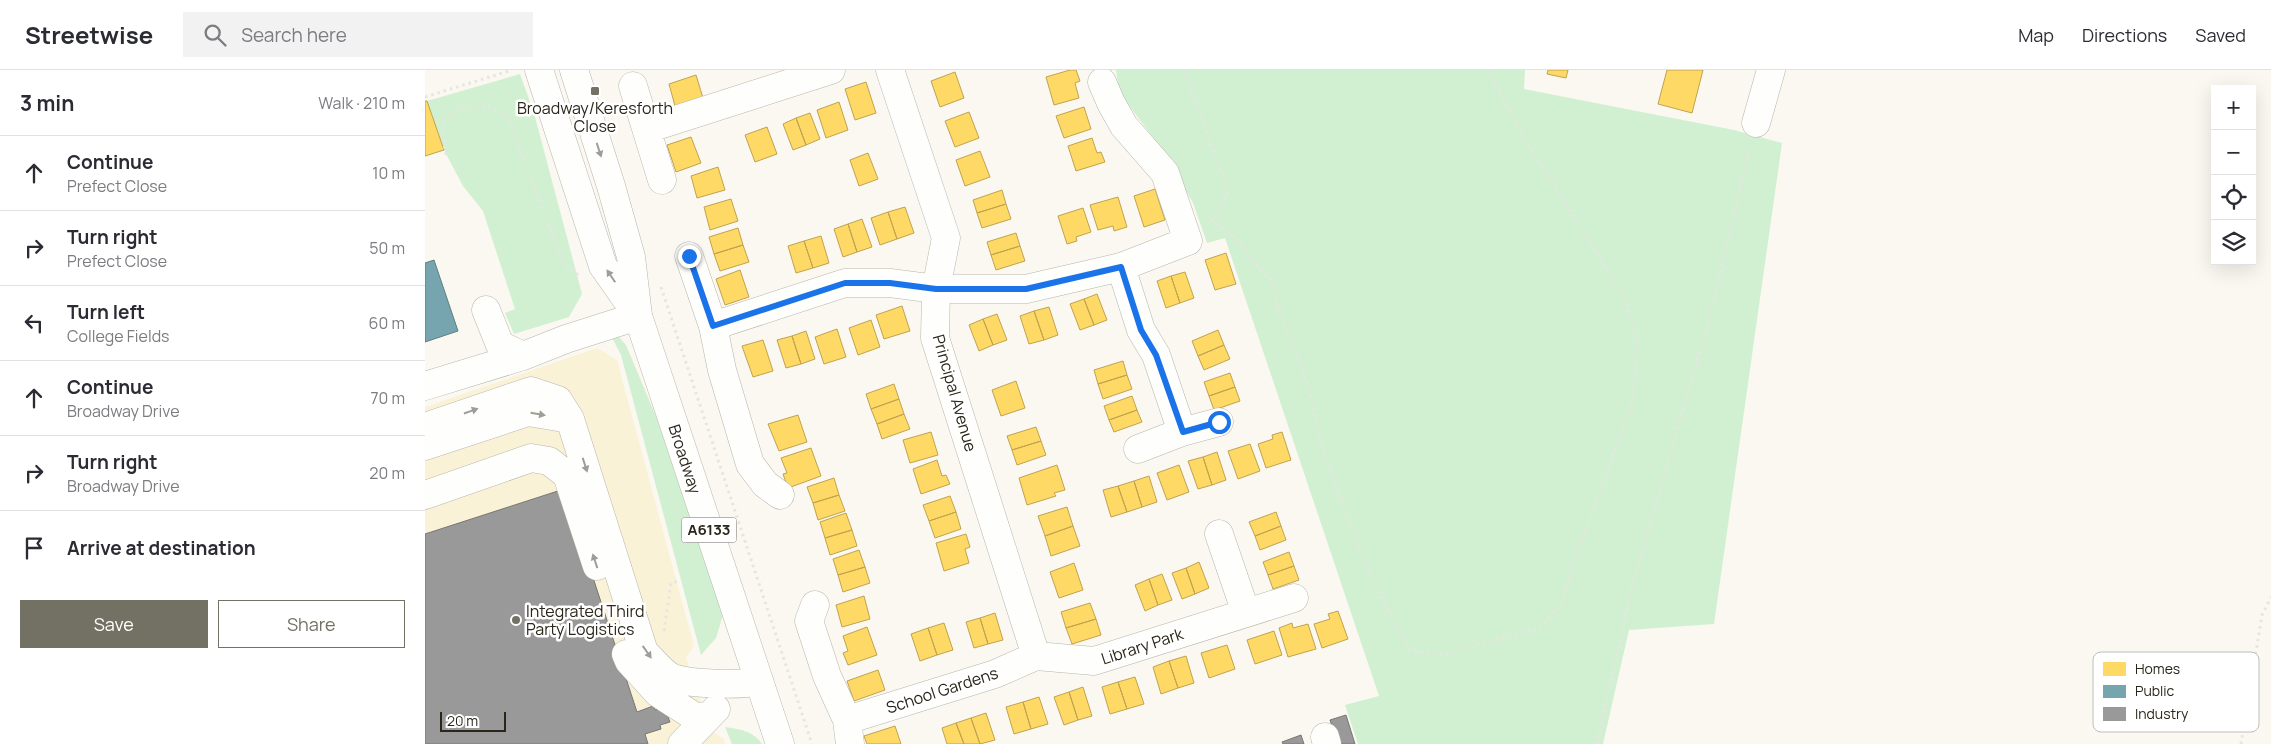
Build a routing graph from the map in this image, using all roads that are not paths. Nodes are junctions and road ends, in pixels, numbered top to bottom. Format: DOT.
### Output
graph roads {
  1 [pos="539,70"];
  2 [pos="574,70"];
  3 [pos="831,70"];
  4 [pos="890,70"];
  5 [pos="1771,70"];
  6 [pos="1102,82"];
  7 [pos="633,86"];
  8 [pos="1756,123"];
  9 [pos="647,129"];
  10 [pos="662,180"];
  11 [pos="689,256"];
  12 [pos="1121,267"];
  13 [pos="936,289"];
  14 [pos="486,310"];
  15 [pos="638,316"];
  16 [pos="713,326"];
  17 [pos="523,356"];
  18 [pos="425,386"];
  19 [pos="570,419"];
  20 [pos="1219,422"];
  21 [pos="425,427"];
  22 [pos="1183,432"];
  23 [pos="425,446"];
  24 [pos="1138,450"];
  25 [pos="425,495"];
  26 [pos="780,495"];
  27 [pos="1219,534"];
  28 [pos="1294,598"];
  29 [pos="815,606"];
  30 [pos="1246,613"];
  31 [pos="1036,656"];
  32 [pos="754,682"];
  33 [pos="709,716"];
  34 [pos="849,732"];
  35 [pos="682,744"];
  36 [pos="780,744"];
  15 -- 1 [label="main road, Broadway / A6133, one-way"];
  2 -- 15 [label="main road, Broadway / A6133, one-way"];
  3 -- 9 [label="main road"];
  4 -- 13 [label="main road, Principal Avenue"];
  5 -- 8 [label="main road"];
  6 -- 12 [label="main road"];
  7 -- 9 [label="main road"];
  9 -- 10 [label="main road"];
  11 -- 16 [label="main road"];
  12 -- 13 [label="main road"];
  12 -- 22 [label="main road"];
  13 -- 16 [label="main road"];
  13 -- 31 [label="main road, Principal Avenue"];
  14 -- 17 [label="main road"];
  15 -- 17 [label="main road"];
  15 -- 32 [label="main road, Broadway / A6133"];
  16 -- 26 [label="main road"];
  17 -- 18 [label="main road"];
  21 -- 19 [label="main road, one-way"];
  23 -- 19 [label="main road, one-way"];
  19 -- 32 [label="main road, one-way"];
  20 -- 22 [label="main road"];
  22 -- 24 [label="main road"];
  33 -- 25 [label="main road, one-way"];
  27 -- 30 [label="main road"];
  28 -- 30 [label="main road, Library Park"];
  29 -- 34 [label="main road, School Gardens"];
  30 -- 31 [label="main road, Library Park"];
  31 -- 34 [label="main road, School Gardens"];
  32 -- 33 [label="main road"];
  32 -- 36 [label="main road, Broadway / A6133"];
  33 -- 35 [label="main road"];
}
